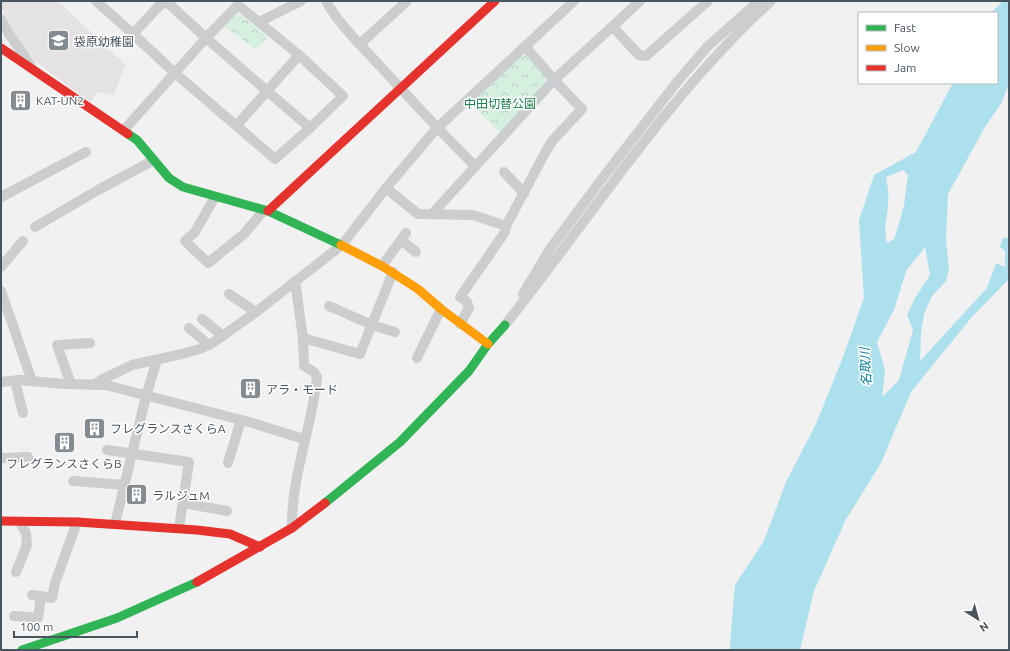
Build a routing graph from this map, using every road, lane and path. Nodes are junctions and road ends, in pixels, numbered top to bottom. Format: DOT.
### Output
graph roads {
  1 [pos="96,1"];
  2 [pos="301,1"];
  3 [pos="326,1"];
  4 [pos="407,1"];
  5 [pos="495,1"];
  6 [pos="574,1"];
  7 [pos="640,1"];
  8 [pos="708,1"];
  9 [pos="759,1"];
  10 [pos="771,1"];
  11 [pos="161,3"];
  12 [pos="1,19"];
  13 [pos="259,22"];
  14 [pos="613,27"];
  15 [pos="133,34"];
  16 [pos="206,38"];
  17 [pos="360,44"];
  18 [pos="525,46"];
  19 [pos="1,48"];
  20 [pos="299,55"];
  21 [pos="33,68"];
  22 [pos="176,74"];
  23 [pos="554,80"];
  24 [pos="400,88"];
  25 [pos="268,90"];
  26 [pos="236,126"];
  27 [pos="310,128"];
  28 [pos="437,128"];
  29 [pos="124,130"];
  30 [pos="86,152"];
  31 [pos="154,160"];
  32 [pos="475,166"];
  33 [pos="504,172"];
  34 [pos="386,188"];
  35 [pos="524,193"];
  36 [pos="1,197"];
  37 [pos="215,197"];
  38 [pos="266,211"];
  39 [pos="432,214"];
  40 [pos="506,226"];
  41 [pos="35,228"];
  42 [pos="22,241"];
  43 [pos="342,245"];
  44 [pos="416,252"];
  45 [pos="382,266"];
  46 [pos="1,267"];
  47 [pos="393,272"];
  48 [pos="295,281"];
  49 [pos="1,291"];
  50 [pos="229,294"];
  51 [pos="329,306"];
  52 [pos="441,310"];
  53 [pos="256,312"];
  54 [pos="202,319"];
  55 [pos="372,324"];
  56 [pos="460,324"];
  57 [pos="505,325"];
  58 [pos="189,328"];
  59 [pos="395,332"];
  60 [pos="223,336"];
  61 [pos="304,338"];
  62 [pos="90,343"];
  63 [pos="488,344"];
  64 [pos="209,345"];
  65 [pos="417,358"];
  66 [pos="157,360"];
  67 [pos="15,381"];
  68 [pos="32,381"];
  69 [pos="1,382"];
  70 [pos="72,384"];
  71 [pos="94,385"];
  72 [pos="146,396"];
  73 [pos="23,413"];
  74 [pos="241,420"];
  75 [pos="304,440"];
  76 [pos="107,450"];
  77 [pos="132,454"];
  78 [pos="28,457"];
  79 [pos="1,458"];
  80 [pos="228,463"];
  81 [pos="73,481"];
  82 [pos="125,484"];
  83 [pos="183,503"];
  84 [pos="227,511"];
  85 [pos="1,521"];
  86 [pos="20,522"];
  87 [pos="77,522"];
  88 [pos="115,524"];
  89 [pos="179,528"];
  90 [pos="292,528"];
  91 [pos="260,547"];
  92 [pos="16,572"];
  93 [pos="20,619"];
  94 [pos="22,650"];
  1 -- 15 [label="street"];
  2 -- 13 [label="street"];
  3 -- 17 [label="street"];
  4 -- 17 [label="street"];
  5 -- 24 [label="street"];
  6 -- 18 [label="street"];
  7 -- 14 [label="street"];
  8 -- 14 [label="street"];
  9 -- 57 [label="street"];
  10 -- 57 [label="street"];
  11 -- 15 [label="street"];
  11 -- 16 [label="street"];
  12 -- 21 [label="street"];
  13 -- 16 [label="street"];
  13 -- 20 [label="street"];
  14 -- 23 [label="street"];
  15 -- 22 [label="street"];
  16 -- 22 [label="street"];
  16 -- 25 [label="street"];
  17 -- 24 [label="street"];
  18 -- 23 [label="street"];
  18 -- 28 [label="street"];
  19 -- 21 [label="street"];
  20 -- 25 [label="street"];
  20 -- 27 [label="street"];
  21 -- 29 [label="street"];
  22 -- 26 [label="street"];
  22 -- 29 [label="street"];
  23 -- 32 [label="street"];
  23 -- 35 [label="street"];
  24 -- 28 [label="street"];
  24 -- 38 [label="street"];
  25 -- 26 [label="street"];
  25 -- 27 [label="street"];
  26 -- 27 [label="street"];
  28 -- 32 [label="street"];
  28 -- 34 [label="street"];
  29 -- 31 [label="street"];
  30 -- 36 [label="street"];
  31 -- 37 [label="street"];
  31 -- 41 [label="street"];
  32 -- 39 [label="street"];
  33 -- 35 [label="street"];
  34 -- 39 [label="street"];
  34 -- 43 [label="street"];
  35 -- 40 [label="street"];
  37 -- 38 [label="street"];
  37 -- 38 [label="street"];
  38 -- 43 [label="street"];
  39 -- 40 [label="street"];
  40 -- 56 [label="street"];
  42 -- 46 [label="street"];
  43 -- 45 [label="street"];
  43 -- 48 [label="street"];
  44 -- 45 [label="street"];
  45 -- 47 [label="street"];
  47 -- 52 [label="street"];
  47 -- 55 [label="street"];
  48 -- 53 [label="street"];
  48 -- 61 [label="street"];
  49 -- 68 [label="street"];
  50 -- 53 [label="street"];
  51 -- 55 [label="street"];
  52 -- 56 [label="street"];
  52 -- 65 [label="street"];
  53 -- 60 [label="street"];
  54 -- 60 [label="street"];
  55 -- 59 [label="street"];
  55 -- 61 [label="street"];
  56 -- 63 [label="street"];
  57 -- 63 [label="street"];
  58 -- 64 [label="street"];
  60 -- 64 [label="street"];
  61 -- 75 [label="street"];
  62 -- 70 [label="street"];
  63 -- 90 [label="street"];
  64 -- 66 [label="street"];
  66 -- 71 [label="street"];
  66 -- 72 [label="street"];
  67 -- 68 [label="street"];
  67 -- 69 [label="street"];
  67 -- 73 [label="street"];
  68 -- 70 [label="street"];
  70 -- 71 [label="street"];
  71 -- 72 [label="street"];
  72 -- 74 [label="street"];
  72 -- 77 [label="street"];
  74 -- 75 [label="street"];
  74 -- 80 [label="street"];
  75 -- 90 [label="street"];
  76 -- 77 [label="street"];
  77 -- 82 [label="street"];
  77 -- 83 [label="street"];
  78 -- 79 [label="street"];
  81 -- 82 [label="street"];
  82 -- 88 [label="street"];
  83 -- 84 [label="street"];
  83 -- 89 [label="street"];
  85 -- 86 [label="street"];
  86 -- 87 [label="street"];
  86 -- 92 [label="street"];
  87 -- 88 [label="street"];
  87 -- 93 [label="street"];
  88 -- 89 [label="street"];
  89 -- 91 [label="street"];
  90 -- 91 [label="street"];
  91 -- 94 [label="street"];
}
